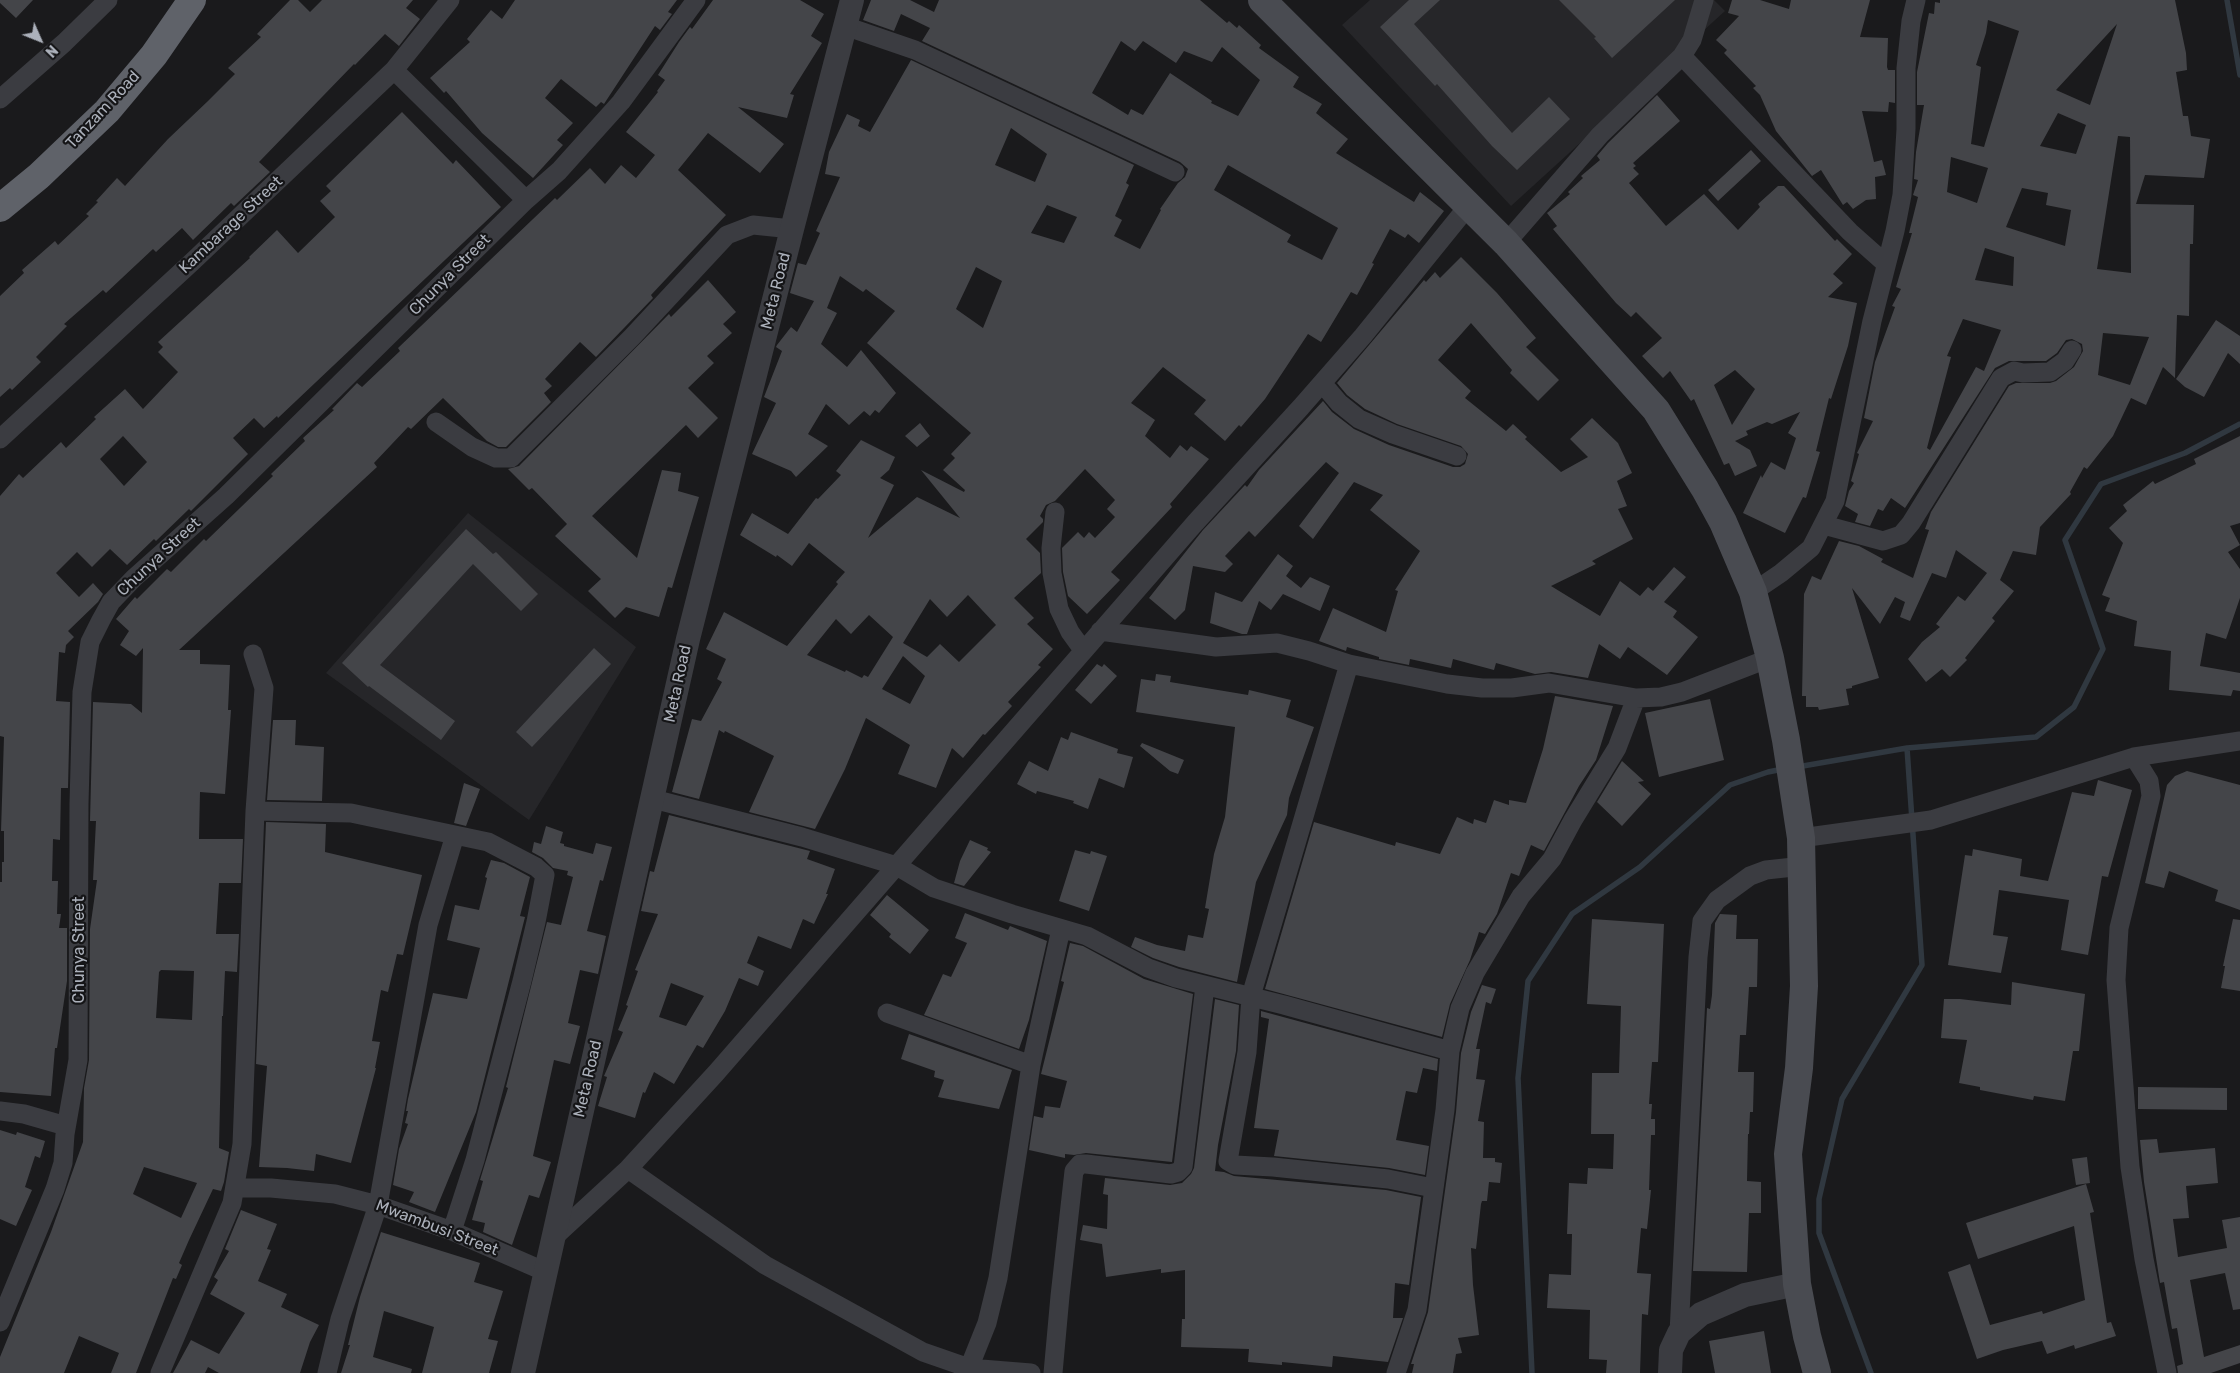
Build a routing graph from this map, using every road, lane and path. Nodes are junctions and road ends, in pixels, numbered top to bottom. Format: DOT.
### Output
graph roads {
  1 [pos="108,0"];
  2 [pos="192,0"];
  3 [pos="450,0"];
  4 [pos="696,0"];
  5 [pos="852,0"];
  6 [pos="1262,0"];
  7 [pos="1704,0"];
  8 [pos="1916,0"];
  9 [pos="846,26"];
  10 [pos="1682,56"];
  11 [pos="394,70"];
  12 [pos="0,99"];
  13 [pos="1175,172"];
  14 [pos="526,200"];
  15 [pos="1469,205"];
  16 [pos="0,208"];
  17 [pos="792,229"];
  18 [pos="1506,243"];
  19 [pos="1886,264"];
  20 [pos="2072,350"];
  21 [pos="1322,383"];
  22 [pos="436,422"];
  23 [pos="0,439"];
  24 [pos="1457,456"];
  25 [pos="1055,512"];
  26 [pos="1824,525"];
  27 [pos="1753,592"];
  28 [pos="1100,631"];
  29 [pos="1083,650"];
  30 [pos="253,654"];
  31 [pos="1770,658"];
  32 [pos="1348,664"];
  33 [pos="1636,698"];
  34 [pos="2240,741"];
  35 [pos="2134,758"];
  36 [pos="653,798"];
  37 [pos="256,811"];
  38 [pos="455,835"];
  39 [pos="1801,838"];
  40 [pos="897,866"];
  41 [pos="1803,866"];
  42 [pos="1061,929"];
  43 [pos="1205,986"];
  44 [pos="1251,996"];
  45 [pos="887,1013"];
  46 [pos="1450,1051"];
  47 [pos="1031,1065"];
  48 [pos="0,1111"];
  49 [pos="66,1126"];
  50 [pos="628,1169"];
  51 [pos="235,1188"];
  52 [pos="1433,1188"];
  53 [pos="378,1205"];
  54 [pos="452,1230"];
  55 [pos="552,1239"];
  56 [pos="546,1272"];
  57 [pos="1797,1284"];
  58 [pos="0,1322"];
  59 [pos="1679,1333"];
  60 [pos="969,1368"];
  61 [pos="160,1373"];
  62 [pos="327,1373"];
  63 [pos="523,1373"];
  64 [pos="1031,1373"];
  65 [pos="1053,1373"];
  66 [pos="1396,1373"];
  67 [pos="1670,1373"];
  68 [pos="1817,1373"];
  69 [pos="2167,1373"];
  1 -- 12 [label="street"];
  2 -- 16 [label="highway, Tanzam Road"];
  3 -- 11 [label="street, Kambarage Street"];
  4 -- 14 [label="street, Chunya Street"];
  5 -- 9 [label="street, Meta Road"];
  6 -- 15 [label="main road"];
  7 -- 10 [label="street"];
  8 -- 19 [label="street"];
  9 -- 13 [label="street"];
  9 -- 17 [label="street, Meta Road"];
  10 -- 18 [label="street"];
  10 -- 19 [label="street"];
  11 -- 14 [label="street"];
  11 -- 23 [label="street, Kambarage Street"];
  14 -- 49 [label="street, Chunya Street"];
  15 -- 18 [label="main road"];
  15 -- 21 [label="street"];
  17 -- 22 [label="street"];
  17 -- 36 [label="street, Meta Road"];
  18 -- 27 [label="main road"];
  19 -- 26 [label="street"];
  20 -- 26 [label="street"];
  21 -- 24 [label="street"];
  21 -- 28 [label="street"];
  25 -- 29 [label="street"];
  26 -- 27 [label="street"];
  27 -- 31 [label="main road"];
  28 -- 29 [label="street"];
  28 -- 32 [label="street"];
  29 -- 40 [label="street"];
  30 -- 37 [label="street"];
  31 -- 33 [label="street"];
  31 -- 39 [label="main road"];
  32 -- 33 [label="street"];
  32 -- 44 [label="street"];
  33 -- 46 [label="street"];
  34 -- 35 [label="street"];
  35 -- 39 [label="street"];
  35 -- 69 [label="street"];
  36 -- 40 [label="street"];
  36 -- 55 [label="street, Meta Road"];
  37 -- 38 [label="street"];
  37 -- 51 [label="street"];
  38 -- 53 [label="street"];
  38 -- 54 [label="street"];
  39 -- 41 [label="main road"];
  40 -- 42 [label="street"];
  40 -- 50 [label="street"];
  41 -- 57 [label="main road"];
  41 -- 59 [label="street"];
  42 -- 43 [label="street"];
  42 -- 47 [label="street"];
  43 -- 44 [label="street"];
  43 -- 65 [label="street"];
  44 -- 46 [label="street"];
  44 -- 52 [label="street"];
  45 -- 47 [label="street"];
  46 -- 52 [label="street"];
  47 -- 60 [label="street"];
  48 -- 49 [label="street"];
  49 -- 58 [label="street, Chunya Street"];
  50 -- 55 [label="street"];
  50 -- 60 [label="street"];
  51 -- 53 [label="street, Mwambusi Street"];
  51 -- 61 [label="street"];
  52 -- 66 [label="street"];
  53 -- 54 [label="street, Mwambusi Street"];
  53 -- 62 [label="street"];
  54 -- 56 [label="street, Mwambusi Street"];
  55 -- 56 [label="street, Meta Road"];
  56 -- 63 [label="street, Meta Road"];
  57 -- 59 [label="street"];
  57 -- 68 [label="main road"];
  59 -- 67 [label="street"];
  60 -- 64 [label="street"];
}
